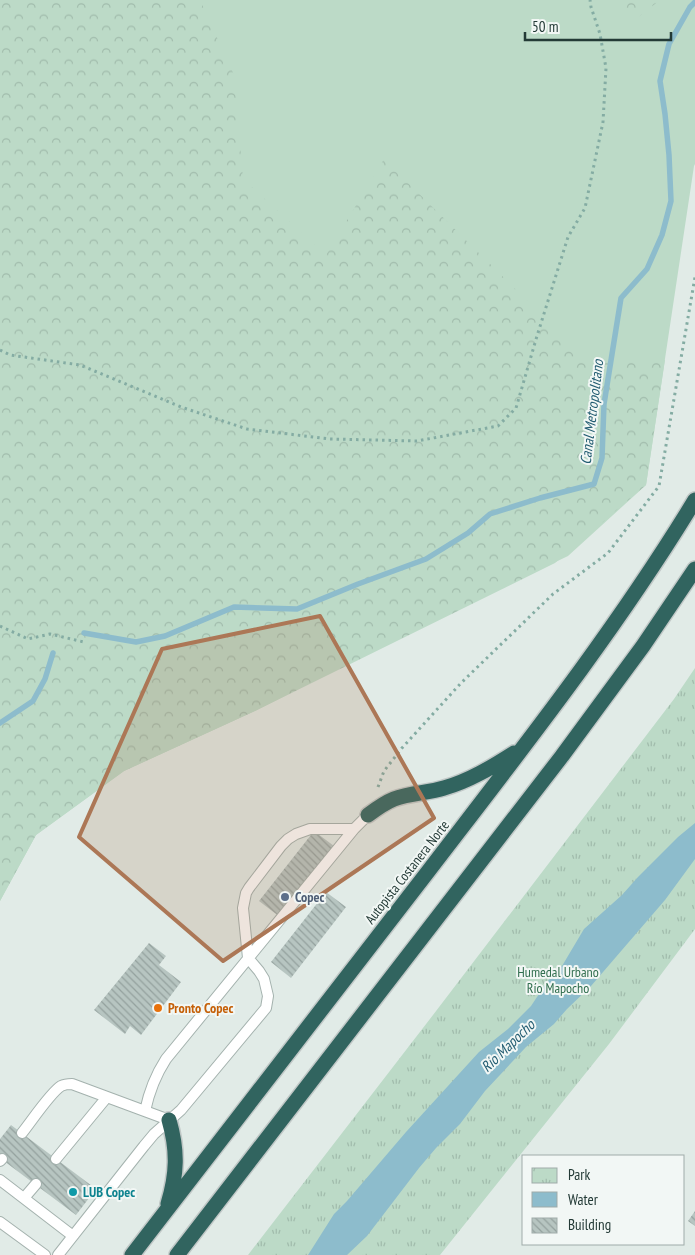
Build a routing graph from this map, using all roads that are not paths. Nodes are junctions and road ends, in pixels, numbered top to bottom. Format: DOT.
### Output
graph roads {
  1 [pos="695,500"];
  2 [pos="695,569"];
  3 [pos="522,749"];
  4 [pos="368,815"];
  5 [pos="354,829"];
  6 [pos="248,958"];
  7 [pos="107,1097"];
  8 [pos="145,1111"];
  9 [pos="169,1120"];
  10 [pos="22,1133"];
  11 [pos="56,1159"];
  12 [pos="0,1180"];
  13 [pos="36,1184"];
  14 [pos="24,1198"];
  15 [pos="165,1213"];
  16 [pos="0,1222"];
  17 [pos="73,1236"];
  18 [pos="45,1255"];
  19 [pos="58,1255"];
  20 [pos="132,1255"];
  21 [pos="177,1255"];
  1 -- 3 [label="highway, Autopista Costanera Norte"];
  2 -- 21 [label="highway"];
  3 -- 4 [label="highway"];
  3 -- 15 [label="highway, Autopista Costanera Norte"];
  4 -- 5 [label="lane"];
  5 -- 6 [label="lane"];
  5 -- 6 [label="lane"];
  6 -- 8 [label="lane"];
  6 -- 9 [label="lane"];
  7 -- 8 [label="lane"];
  7 -- 10 [label="lane"];
  7 -- 11 [label="lane"];
  8 -- 9 [label="lane"];
  9 -- 15 [label="highway"];
  9 -- 17 [label="lane"];
  12 -- 14 [label="lane"];
  13 -- 14 [label="lane"];
  14 -- 17 [label="lane"];
  15 -- 20 [label="highway, Autopista Costanera Norte"];
  16 -- 18 [label="lane"];
  17 -- 19 [label="lane"];
}
